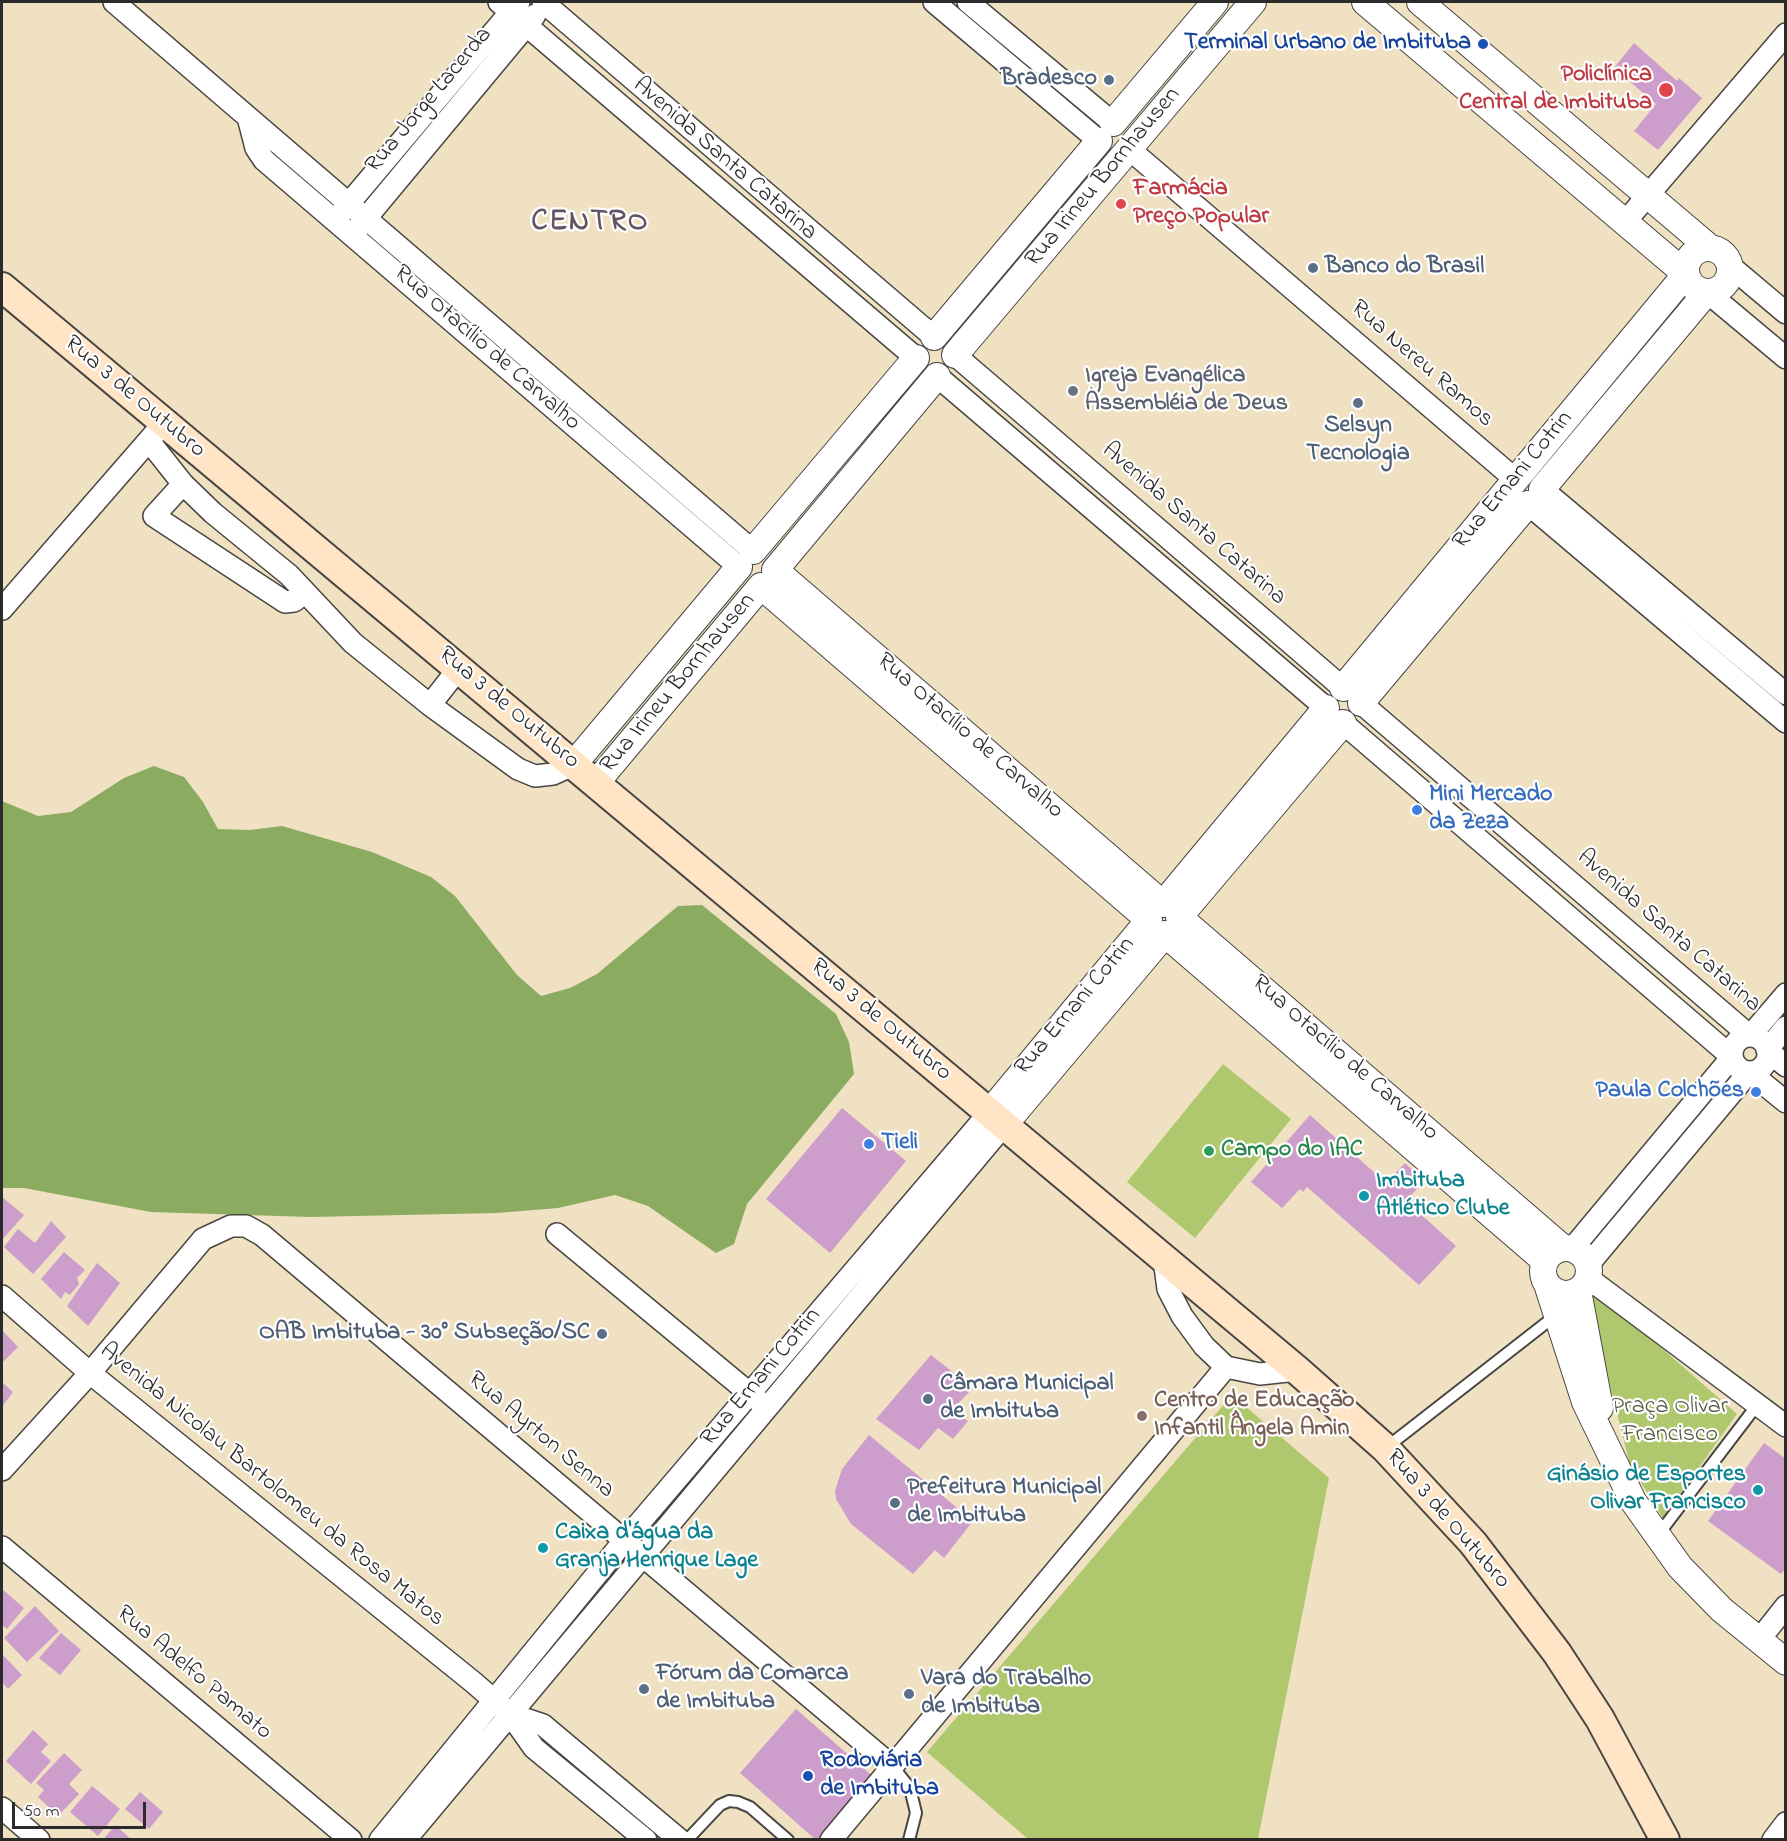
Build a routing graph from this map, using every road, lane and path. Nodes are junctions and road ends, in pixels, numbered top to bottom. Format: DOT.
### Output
graph roads {
  1 [pos="114,2"];
  2 [pos="545,2"];
  3 [pos="934,2"];
  4 [pos="968,2"];
  5 [pos="1215,2"];
  6 [pos="1253,2"];
  7 [pos="1365,2"];
  8 [pos="1420,2"];
  9 [pos="514,10"];
  10 [pos="984,16"];
  11 [pos="970,32"];
  12 [pos="1785,34"];
  13 [pos="608,57"];
  14 [pos="589,78"];
  15 [pos="691,129"];
  16 [pos="1106,132"];
  17 [pos="1128,148"];
  18 [pos="673,150"];
  19 [pos="1648,195"];
  20 [pos="1044,206"];
  21 [pos="342,212"];
  22 [pos="1625,222"];
  23 [pos="1066,224"];
  24 [pos="359,226"];
  25 [pos="813,233"];
  26 [pos="795,255"];
  27 [pos="1720,256"];
  28 [pos="1686,274"];
  29 [pos="2,287"];
  30 [pos="1707,292"];
  31 [pos="1785,313"];
  32 [pos="934,337"];
  33 [pos="1630,341"];
  34 [pos="955,355"];
  35 [pos="916,358"];
  36 [pos="1785,358"];
  37 [pos="1650,360"];
  38 [pos="517,362"];
  39 [pos="937,376"];
  40 [pos="567,391"];
  41 [pos="553,407"];
  42 [pos="1573,411"];
  43 [pos="1593,428"];
  44 [pos="157,432"];
  45 [pos="815,477"];
  46 [pos="1516,480"];
  47 [pos="183,484"];
  48 [pos="837,496"];
  49 [pos="691,497"];
  50 [pos="1535,497"];
  51 [pos="677,513"];
  52 [pos="746,559"];
  53 [pos="1449,559"];
  54 [pos="1468,576"];
  55 [pos="768,578"];
  56 [pos="305,592"];
  57 [pos="2,609"];
  58 [pos="1411,625"];
  59 [pos="459,668"];
  60 [pos="654,669"];
  61 [pos="677,687"];
  62 [pos="1352,695"];
  63 [pos="430,705"];
  64 [pos="1782,706"];
  65 [pos="1334,716"];
  66 [pos="573,765"];
  67 [pos="596,783"];
  68 [pos="1164,919"];
  69 [pos="1785,994"];
  70 [pos="1785,1027"];
  71 [pos="1750,1036"];
  72 [pos="1767,1050"];
  73 [pos="1732,1057"];
  74 [pos="1785,1066"];
  75 [pos="1749,1071"];
  76 [pos="1785,1102"];
  77 [pos="996,1119"];
  78 [pos="1640,1167"];
  79 [pos="1658,1181"];
  80 [pos="557,1233"];
  81 [pos="1164,1259"];
  82 [pos="1569,1268"];
  83 [pos="848,1294"];
  84 [pos="2,1296"];
  85 [pos="1555,1316"];
  86 [pos="1226,1367"];
  87 [pos="1297,1370"];
  88 [pos="90,1373"];
  89 [pos="750,1393"];
  90 [pos="1757,1405"];
  91 [pos="766,1407"];
  92 [pos="1785,1426"];
  93 [pos="1385,1448"];
  94 [pos="1607,1452"];
  95 [pos="2,1470"];
  96 [pos="1656,1538"];
  97 [pos="624,1541"];
  98 [pos="2,1547"];
  99 [pos="642,1556"];
  100 [pos="1785,1606"];
  101 [pos="1760,1640"];
  102 [pos="1785,1662"];
  103 [pos="503,1707"];
  104 [pos="893,1767"];
  105 [pos="2,1808"];
  106 [pos="1785,1823"];
  107 [pos="39,1839"];
  108 [pos="351,1839"];
  109 [pos="380,1839"];
  110 [pos="405,1839"];
  111 [pos="646,1839"];
  112 [pos="680,1839"];
  113 [pos="687,1839"];
  114 [pos="788,1839"];
  115 [pos="831,1839"];
  116 [pos="909,1839"];
  117 [pos="1665,1839"];
  118 [pos="1773,1839"];
  1 -- 21 [label="street, Rua Otacílio de Carvalho"];
  2 -- 9 [label="street, Rua Jorge Lacerda"];
  2 -- 13 [label="street, Avenida Santa Catarina"];
  3 -- 11 [label="street"];
  4 -- 10 [label="street"];
  5 -- 16 [label="street, Rua Irineu Bornhausen"];
  6 -- 17 [label="street, Rua Irineu Bornhausen"];
  7 -- 22 [label="street"];
  8 -- 19 [label="street"];
  9 -- 14 [label="street, Avenida Santa Catarina"];
  9 -- 21 [label="street, Rua Jorge Lacerda"];
  9 -- 24 [label="street, Rua Jorge Lacerda"];
  10 -- 11 [label="street"];
  10 -- 16 [label="street"];
  11 -- 16 [label="street"];
  12 -- 19 [label="street"];
  13 -- 14 [label="street"];
  13 -- 15 [label="street, Avenida Santa Catarina"];
  14 -- 18 [label="street, Avenida Santa Catarina"];
  15 -- 18 [label="street"];
  15 -- 25 [label="street, Avenida Santa Catarina"];
  16 -- 17 [label="street"];
  16 -- 20 [label="street, Rua Irineu Bornhausen"];
  17 -- 23 [label="street, Rua Irineu Bornhausen"];
  17 -- 46 [label="street, Rua Nereu Ramos"];
  18 -- 26 [label="street, Avenida Santa Catarina"];
  19 -- 22 [label="street"];
  19 -- 27 [label="street"];
  20 -- 23 [label="street"];
  20 -- 32 [label="street, Rua Irineu Bornhausen"];
  21 -- 24 [label="street, Rua Otacílio de Carvalho"];
  22 -- 28 [label="street"];
  23 -- 34 [label="street, Rua Irineu Bornhausen"];
  24 -- 38 [label="street, Rua Otacílio de Carvalho"];
  25 -- 26 [label="street"];
  25 -- 32 [label="street, Avenida Santa Catarina"];
  26 -- 35 [label="street, Avenida Santa Catarina"];
  27 -- 28 [label="street"];
  27 -- 30 [label="street"];
  27 -- 31 [label="street"];
  28 -- 30 [label="street"];
  28 -- 33 [label="street, Rua Ernani Cotrin"];
  29 -- 44 [label="main road, Rua 3 de Outubro"];
  30 -- 36 [label="street"];
  30 -- 37 [label="street, Rua Ernani Cotrin"];
  32 -- 34 [label="street"];
  32 -- 35 [label="street"];
  33 -- 37 [label="street"];
  33 -- 42 [label="street, Rua Ernani Cotrin"];
  34 -- 39 [label="street"];
  34 -- 62 [label="street, Avenida Santa Catarina"];
  35 -- 39 [label="street"];
  35 -- 45 [label="street, Rua Irineu Bornhausen"];
  37 -- 43 [label="street, Rua Ernani Cotrin"];
  38 -- 40 [label="street, Rua Otacílio de Carvalho"];
  38 -- 41 [label="street, Rua Otacílio de Carvalho"];
  39 -- 48 [label="street, Rua Irineu Bornhausen"];
  39 -- 65 [label="street"];
  40 -- 41 [label="street"];
  40 -- 49 [label="street, Rua Otacílio de Carvalho"];
  41 -- 51 [label="street, Rua Otacílio de Carvalho"];
  42 -- 43 [label="street"];
  42 -- 46 [label="street, Rua Ernani Cotrin"];
  43 -- 50 [label="street, Rua Ernani Cotrin"];
  44 -- 47 [label="street"];
  44 -- 57 [label="street"];
  44 -- 59 [label="main road, Rua 3 de Outubro"];
  45 -- 48 [label="street"];
  45 -- 52 [label="street, Rua Irineu Bornhausen"];
  46 -- 50 [label="street"];
  46 -- 53 [label="street, Rua Ernani Cotrin"];
  47 -- 56 [label="street"];
  47 -- 56 [label="street"];
  48 -- 55 [label="street, Rua Irineu Bornhausen"];
  49 -- 51 [label="street"];
  49 -- 52 [label="street, Rua Otacílio de Carvalho"];
  50 -- 54 [label="street, Rua Ernani Cotrin"];
  50 -- 64 [label="street"];
  51 -- 52 [label="street, Rua Otacílio de Carvalho"];
  52 -- 55 [label="street, Rua Otacílio de Carvalho"];
  52 -- 60 [label="street, Rua Irineu Bornhausen"];
  53 -- 54 [label="street"];
  53 -- 58 [label="street, Rua Ernani Cotrin"];
  54 -- 58 [label="street, Rua Ernani Cotrin"];
  55 -- 61 [label="street, Rua Irineu Bornhausen"];
  55 -- 68 [label="street, Rua Otacílio de Carvalho"];
  56 -- 63 [label="street"];
  58 -- 62 [label="street, Rua Ernani Cotrin"];
  59 -- 63 [label="street"];
  59 -- 66 [label="main road, Rua 3 de Outubro"];
  60 -- 61 [label="street"];
  60 -- 66 [label="street, Rua Irineu Bornhausen"];
  61 -- 67 [label="street, Rua Irineu Bornhausen"];
  62 -- 65 [label="street, Rua Ernani Cotrin"];
  62 -- 71 [label="street, Avenida Santa Catarina"];
  63 -- 66 [label="street"];
  65 -- 68 [label="street, Rua Ernani Cotrin"];
  65 -- 73 [label="street"];
  66 -- 67 [label="main road, Rua 3 de Outubro"];
  67 -- 77 [label="main road, Rua 3 de Outubro"];
  68 -- 77 [label="street, Rua Ernani Cotrin"];
  68 -- 82 [label="street, Rua Otacílio de Carvalho"];
  69 -- 71 [label="street"];
  70 -- 72 [label="street"];
  71 -- 72 [label="street"];
  71 -- 73 [label="street"];
  72 -- 74 [label="street, Avenida Santa Catarina"];
  72 -- 75 [label="street"];
  73 -- 75 [label="street"];
  73 -- 78 [label="street"];
  75 -- 76 [label="street"];
  75 -- 79 [label="street"];
  77 -- 81 [label="main road, Rua 3 de Outubro"];
  77 -- 83 [label="street, Rua Ernani Cotrin"];
  78 -- 79 [label="street"];
  78 -- 82 [label="street"];
  79 -- 82 [label="street"];
  80 -- 89 [label="street"];
  81 -- 86 [label="street"];
  81 -- 87 [label="main road, Rua 3 de Outubro"];
  82 -- 85 [label="street"];
  82 -- 90 [label="street"];
  82 -- 94 [label="street"];
  83 -- 89 [label="street, Rua Ernani Cotrin"];
  83 -- 91 [label="street, Rua Ernani Cotrin"];
  84 -- 88 [label="street, Avenida Nicolau Bartolomeu da Rosa Matos"];
  85 -- 93 [label="lane"];
  85 -- 94 [label="street"];
  86 -- 87 [label="street"];
  86 -- 104 [label="street"];
  87 -- 93 [label="main road, Rua 3 de Outubro"];
  88 -- 95 [label="street"];
  88 -- 97 [label="street, Rua Ayrton Senna"];
  88 -- 103 [label="street, Avenida Nicolau Bartolomeu da Rosa Matos"];
  89 -- 91 [label="street"];
  89 -- 97 [label="street, Rua Ernani Cotrin"];
  90 -- 92 [label="street"];
  90 -- 96 [label="lane"];
  91 -- 99 [label="street, Rua Ernani Cotrin"];
  93 -- 117 [label="main road, Rua 3 de Outubro"];
  94 -- 96 [label="street"];
  96 -- 101 [label="street"];
  97 -- 99 [label="street, Rua Ayrton Senna"];
  97 -- 103 [label="street, Rua Ernani Cotrin"];
  98 -- 108 [label="street, Rua Adelfo Pamato"];
  99 -- 103 [label="street, Rua Ernani Cotrin"];
  99 -- 104 [label="street, Rua Ayrton Senna"];
  100 -- 101 [label="street"];
  101 -- 102 [label="street"];
  103 -- 109 [label="street, Rua Ernani Cotrin"];
  103 -- 110 [label="street, Rua Ernani Cotrin"];
  103 -- 111 [label="street, Avenida Nicolau Bartolomeu da Rosa Matos"];
  103 -- 112 [label="street, Avenida Nicolau Bartolomeu da Rosa Matos"];
  104 -- 115 [label="street"];
  104 -- 116 [label="lane"];
  105 -- 107 [label="street"];
  106 -- 118 [label="street"];
  113 -- 114 [label="lane"];
}
